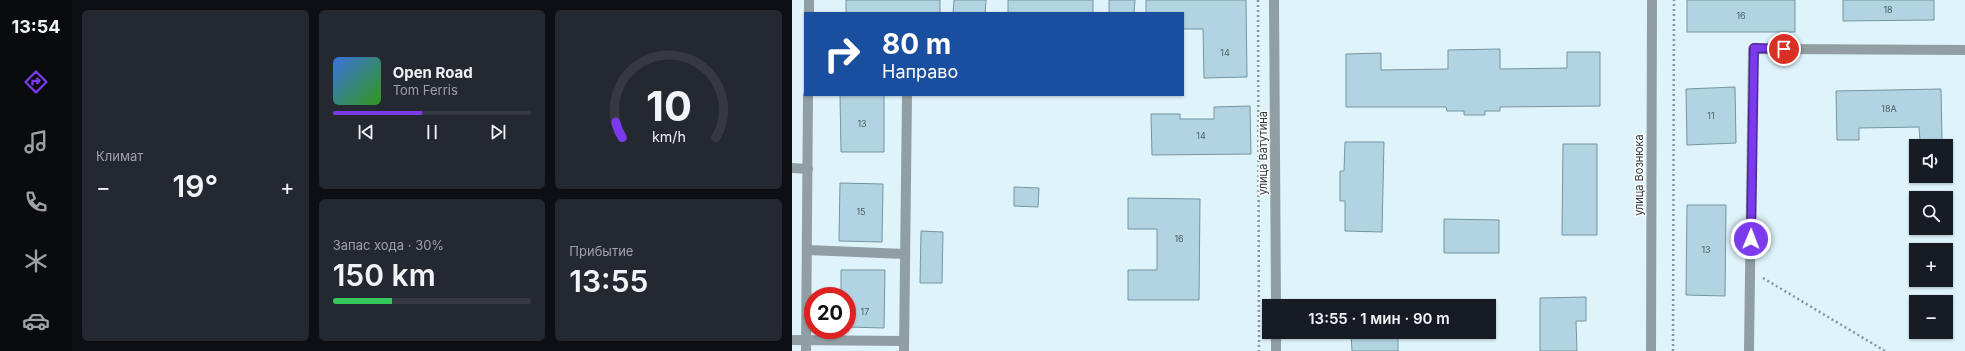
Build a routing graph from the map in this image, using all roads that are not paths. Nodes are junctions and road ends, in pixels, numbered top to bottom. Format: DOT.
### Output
graph roads {
  1 [pos="809,0"];
  2 [pos="1274,0"];
  3 [pos="1652,0"];
  4 [pos="809,12"];
  5 [pos="1965,50"];
  6 [pos="808,96"];
  7 [pos="907,96"];
  8 [pos="792,168"];
  9 [pos="808,169"];
  10 [pos="807,250"];
  11 [pos="905,254"];
  12 [pos="1276,299"];
  13 [pos="1276,339"];
  14 [pos="792,340"];
  15 [pos="806,340"];
  16 [pos="904,346"];
  17 [pos="806,351"];
  18 [pos="1276,351"];
  19 [pos="1651,351"];
  20 [pos="1749,351"];
  1 -- 4 [label="street"];
  2 -- 12 [label="street, улица Ватутина"];
  3 -- 19 [label="street, улица Вознюка"];
  5 -- 20 [label="street"];
  6 -- 9 [label="street"];
  7 -- 11 [label="street"];
  8 -- 9 [label="street"];
  9 -- 10 [label="street"];
  10 -- 11 [label="street"];
  10 -- 15 [label="street"];
  11 -- 16 [label="street"];
  13 -- 18 [label="street"];
  14 -- 15 [label="street"];
  15 -- 16 [label="street"];
  15 -- 17 [label="street"];
}
